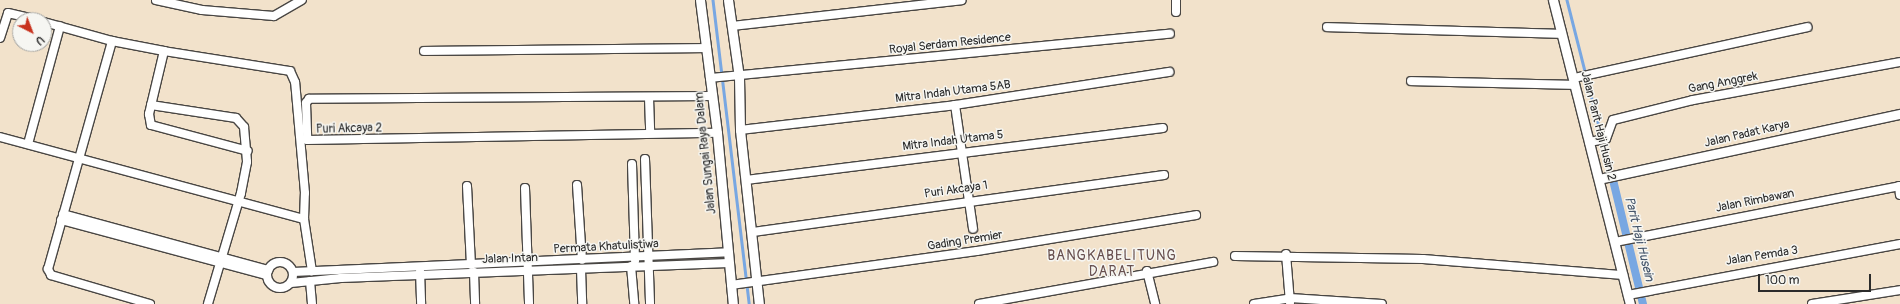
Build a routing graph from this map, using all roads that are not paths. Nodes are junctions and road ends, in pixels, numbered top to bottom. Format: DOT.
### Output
graph roads {
  1 [pos="156,0"];
  2 [pos="302,0"];
  3 [pos="700,0"];
  4 [pos="728,0"];
  5 [pos="962,0"];
  6 [pos="1176,0"];
  7 [pos="1553,0"];
  8 [pos="1176,12"];
  9 [pos="12,14"];
  10 [pos="52,24"];
  11 [pos="60,26"];
  12 [pos="732,26"];
  13 [pos="1327,27"];
  14 [pos="1807,27"];
  15 [pos="1170,34"];
  16 [pos="1562,34"];
  17 [pos="0,38"];
  18 [pos="112,40"];
  19 [pos="707,48"];
  20 [pos="164,51"];
  21 [pos="424,51"];
  22 [pos="1900,62"];
  23 [pos="1169,72"];
  24 [pos="735,77"];
  25 [pos="713,78"];
  26 [pos="1576,79"];
  27 [pos="1411,81"];
  28 [pos="712,96"];
  29 [pos="649,98"];
  30 [pos="151,105"];
  31 [pos="955,105"];
  32 [pos="1900,114"];
  33 [pos="1163,128"];
  34 [pos="740,130"];
  35 [pos="650,133"];
  36 [pos="717,133"];
  37 [pos="0,137"];
  38 [pos="1591,141"];
  39 [pos="28,144"];
  40 [pos="248,152"];
  41 [pos="961,152"];
  42 [pos="79,158"];
  43 [pos="645,159"];
  44 [pos="632,164"];
  45 [pos="1164,175"];
  46 [pos="1603,178"];
  47 [pos="746,180"];
  48 [pos="577,185"];
  49 [pos="467,186"];
  50 [pos="1899,186"];
  51 [pos="525,188"];
  52 [pos="1900,195"];
  53 [pos="969,200"];
  54 [pos="237,202"];
  55 [pos="1196,215"];
  56 [pos="62,217"];
  57 [pos="304,219"];
  58 [pos="973,229"];
  59 [pos="753,232"];
  60 [pos="1615,242"];
  61 [pos="1900,244"];
  62 [pos="728,252"];
  63 [pos="1286,254"];
  64 [pos="1236,256"];
  65 [pos="582,260"];
  66 [pos="219,261"];
  67 [pos="646,261"];
  68 [pos="1213,262"];
  69 [pos="634,263"];
  70 [pos="729,263"];
  71 [pos="527,266"];
  72 [pos="473,269"];
  73 [pos="581,269"];
  74 [pos="312,271"];
  75 [pos="1147,271"];
  76 [pos="267,272"];
  77 [pos="292,272"];
  78 [pos="420,272"];
  79 [pos="1623,275"];
  80 [pos="310,280"];
  81 [pos="291,283"];
  82 [pos="756,283"];
  83 [pos="734,285"];
  84 [pos="1900,290"];
  85 [pos="1629,299"];
  86 [pos="1290,301"];
  87 [pos="150,304"];
  88 [pos="208,304"];
  89 [pos="312,304"];
  90 [pos="421,304"];
  91 [pos="475,304"];
  92 [pos="529,304"];
  93 [pos="582,304"];
  94 [pos="634,304"];
  95 [pos="650,304"];
  96 [pos="733,304"];
  97 [pos="759,304"];
  98 [pos="979,304"];
  99 [pos="1155,304"];
  100 [pos="1254,304"];
  101 [pos="1382,304"];
  102 [pos="1812,304"];
  1 -- 2 [label="street"];
  3 -- 19 [label="street, Jalan Sungai Raya Dalam"];
  4 -- 12 [label="street"];
  5 -- 12 [label="street"];
  6 -- 8 [label="street"];
  7 -- 16 [label="street, Jalan Parit Haji Husin 2"];
  9 -- 17 [label="street"];
  10 -- 11 [label="street"];
  11 -- 18 [label="street"];
  11 -- 39 [label="street"];
  12 -- 24 [label="street"];
  13 -- 16 [label="street"];
  14 -- 26 [label="street"];
  15 -- 24 [label="street, Royal Serdam Residence"];
  16 -- 26 [label="street, Jalan Parit Haji Husin 2"];
  18 -- 20 [label="street"];
  18 -- 42 [label="street"];
  19 -- 21 [label="street"];
  19 -- 25 [label="street, Jalan Sungai Raya Dalam"];
  20 -- 30 [label="street"];
  20 -- 57 [label="street"];
  22 -- 38 [label="street, Gang Anggrek"];
  23 -- 31 [label="street, Mitra Indah Utama 5AB"];
  24 -- 25 [label="street, Royal Serdam Residence"];
  24 -- 34 [label="street"];
  25 -- 28 [label="street, Jalan Sungai Raya Dalam"];
  26 -- 27 [label="street"];
  26 -- 38 [label="street, Jalan Parit Haji Husin 2"];
  28 -- 29 [label="street, Puri Akcaya 2"];
  28 -- 36 [label="street, Jalan Sungai Raya Dalam"];
  29 -- 35 [label="street"];
  29 -- 35 [label="street, Puri Akcaya 2"];
  30 -- 40 [label="street"];
  30 -- 40 [label="street"];
  31 -- 34 [label="street, Mitra Indah Utama 5AB"];
  31 -- 41 [label="street"];
  32 -- 46 [label="street, Jalan Padat Karya"];
  33 -- 41 [label="street, Mitra Indah Utama 5"];
  34 -- 47 [label="street"];
  35 -- 36 [label="street, Puri Akcaya 2"];
  36 -- 62 [label="street, Jalan Sungai Raya Dalam"];
  37 -- 39 [label="street"];
  38 -- 46 [label="street, Jalan Parit Haji Husin 2"];
  39 -- 42 [label="street"];
  40 -- 54 [label="street"];
  41 -- 47 [label="street, Mitra Indah Utama 5"];
  41 -- 53 [label="street"];
  42 -- 54 [label="street"];
  42 -- 56 [label="street"];
  43 -- 67 [label="street"];
  44 -- 69 [label="street"];
  45 -- 53 [label="street, Puri Akcaya 1"];
  46 -- 60 [label="street, Jalan Parit Haji Husin 2"];
  47 -- 59 [label="street"];
  48 -- 65 [label="street"];
  49 -- 72 [label="street"];
  50 -- 52 [label="street"];
  50 -- 60 [label="street, Jalan Rimbawan"];
  51 -- 71 [label="street"];
  53 -- 58 [label="street"];
  53 -- 59 [label="street, Puri Akcaya 1"];
  54 -- 57 [label="street"];
  54 -- 66 [label="street"];
  55 -- 82 [label="street, Gading Premier"];
  56 -- 66 [label="street"];
  56 -- 87 [label="street"];
  57 -- 74 [label="street"];
  59 -- 82 [label="street"];
  60 -- 79 [label="street, Jalan Parit Haji Husin 2"];
  61 -- 85 [label="street, Jalan Pemda 3"];
  62 -- 67 [label="street, Permata Khatulistiwa"];
  62 -- 70 [label="street, Jalan Sungai Raya Dalam"];
  63 -- 64 [label="street"];
  63 -- 79 [label="street"];
  63 -- 86 [label="street"];
  65 -- 69 [label="street, Permata Khatulistiwa"];
  65 -- 71 [label="street, Permata Khatulistiwa"];
  66 -- 76 [label="street"];
  66 -- 88 [label="street"];
  67 -- 69 [label="street, Permata Khatulistiwa"];
  67 -- 70 [label="street"];
  67 -- 95 [label="street"];
  68 -- 75 [label="street"];
  69 -- 73 [label="street, Jalan Intan"];
  69 -- 94 [label="street"];
  70 -- 83 [label="street, Jalan Sungai Raya Dalam"];
  71 -- 72 [label="street, Permata Khatulistiwa"];
  71 -- 73 [label="street, Jalan Intan"];
  71 -- 92 [label="street"];
  72 -- 78 [label="street, Permata Khatulistiwa"];
  72 -- 91 [label="street"];
  73 -- 93 [label="street"];
  74 -- 77 [label="street, Permata Khatulistiwa"];
  74 -- 78 [label="street, Permata Khatulistiwa"];
  75 -- 98 [label="street"];
  75 -- 99 [label="street"];
  76 -- 77 [label="street"];
  76 -- 81 [label="street"];
  77 -- 81 [label="street"];
  78 -- 80 [label="street"];
  78 -- 90 [label="street"];
  79 -- 85 [label="street, Jalan Parit Haji Husin 2"];
  80 -- 81 [label="street"];
  80 -- 89 [label="street"];
  82 -- 83 [label="street, Gading Premier"];
  82 -- 97 [label="street"];
  83 -- 96 [label="street, Jalan Sungai Raya Dalam"];
  84 -- 102 [label="street"];
  86 -- 100 [label="street"];
  86 -- 101 [label="street"];
}
